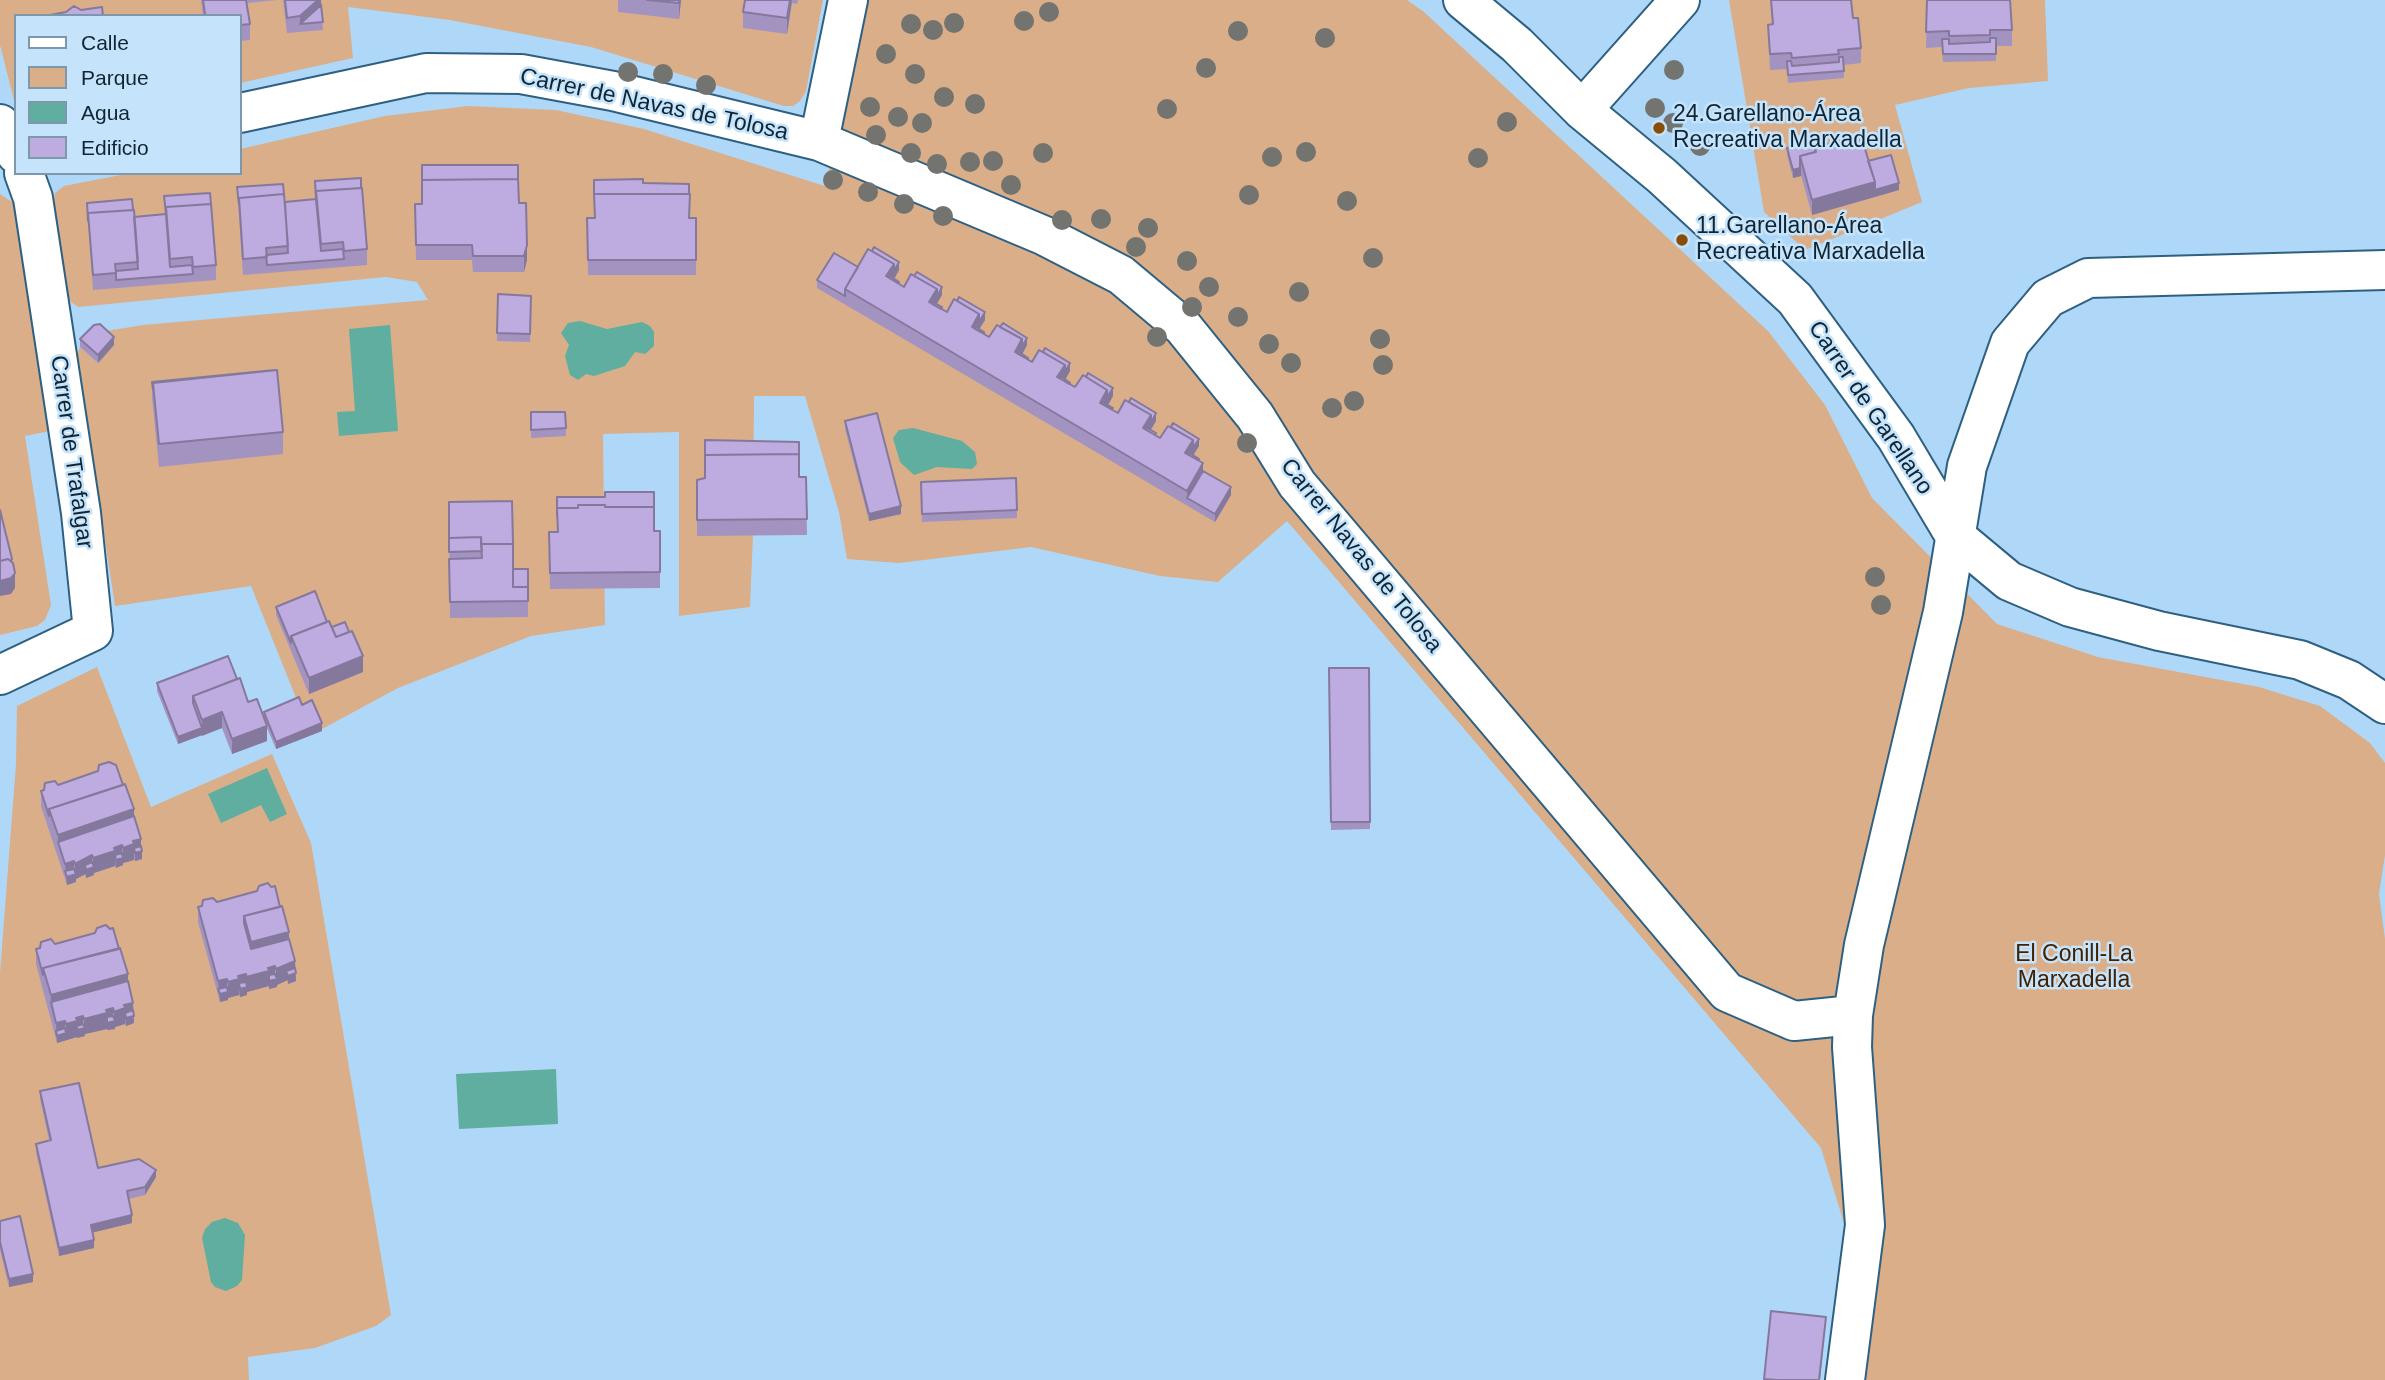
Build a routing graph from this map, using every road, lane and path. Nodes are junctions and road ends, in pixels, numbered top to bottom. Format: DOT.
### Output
graph roads {
  1 [pos="848,0"];
  2 [pos="1463,0"];
  3 [pos="1680,0"];
  4 [pos="1582,110"];
  5 [pos="242,113"];
  6 [pos="0,124"];
  7 [pos="819,141"];
  8 [pos="14,150"];
  9 [pos="25,175"];
  10 [pos="2385,270"];
  11 [pos="1955,536"];
  12 [pos="0,676"];
  13 [pos="2385,704"];
  14 [pos="1853,1015"];
  15 [pos="1845,1380"];
  1 -- 7 [label="street"];
  2 -- 4 [label="street, Carrer de Garellano"];
  3 -- 4 [label="street"];
  4 -- 11 [label="street, Carrer de Garellano"];
  5 -- 7 [label="street, Carrer de Navas de Tolosa"];
  6 -- 8 [label="street"];
  7 -- 14 [label="street, Carrer Navas de Tolosa"];
  9 -- 12 [label="street, Carrer de Trafalgar"];
  10 -- 11 [label="street"];
  11 -- 13 [label="street, Carrer de Garellano"];
  11 -- 14 [label="street"];
  14 -- 15 [label="street"];
}
